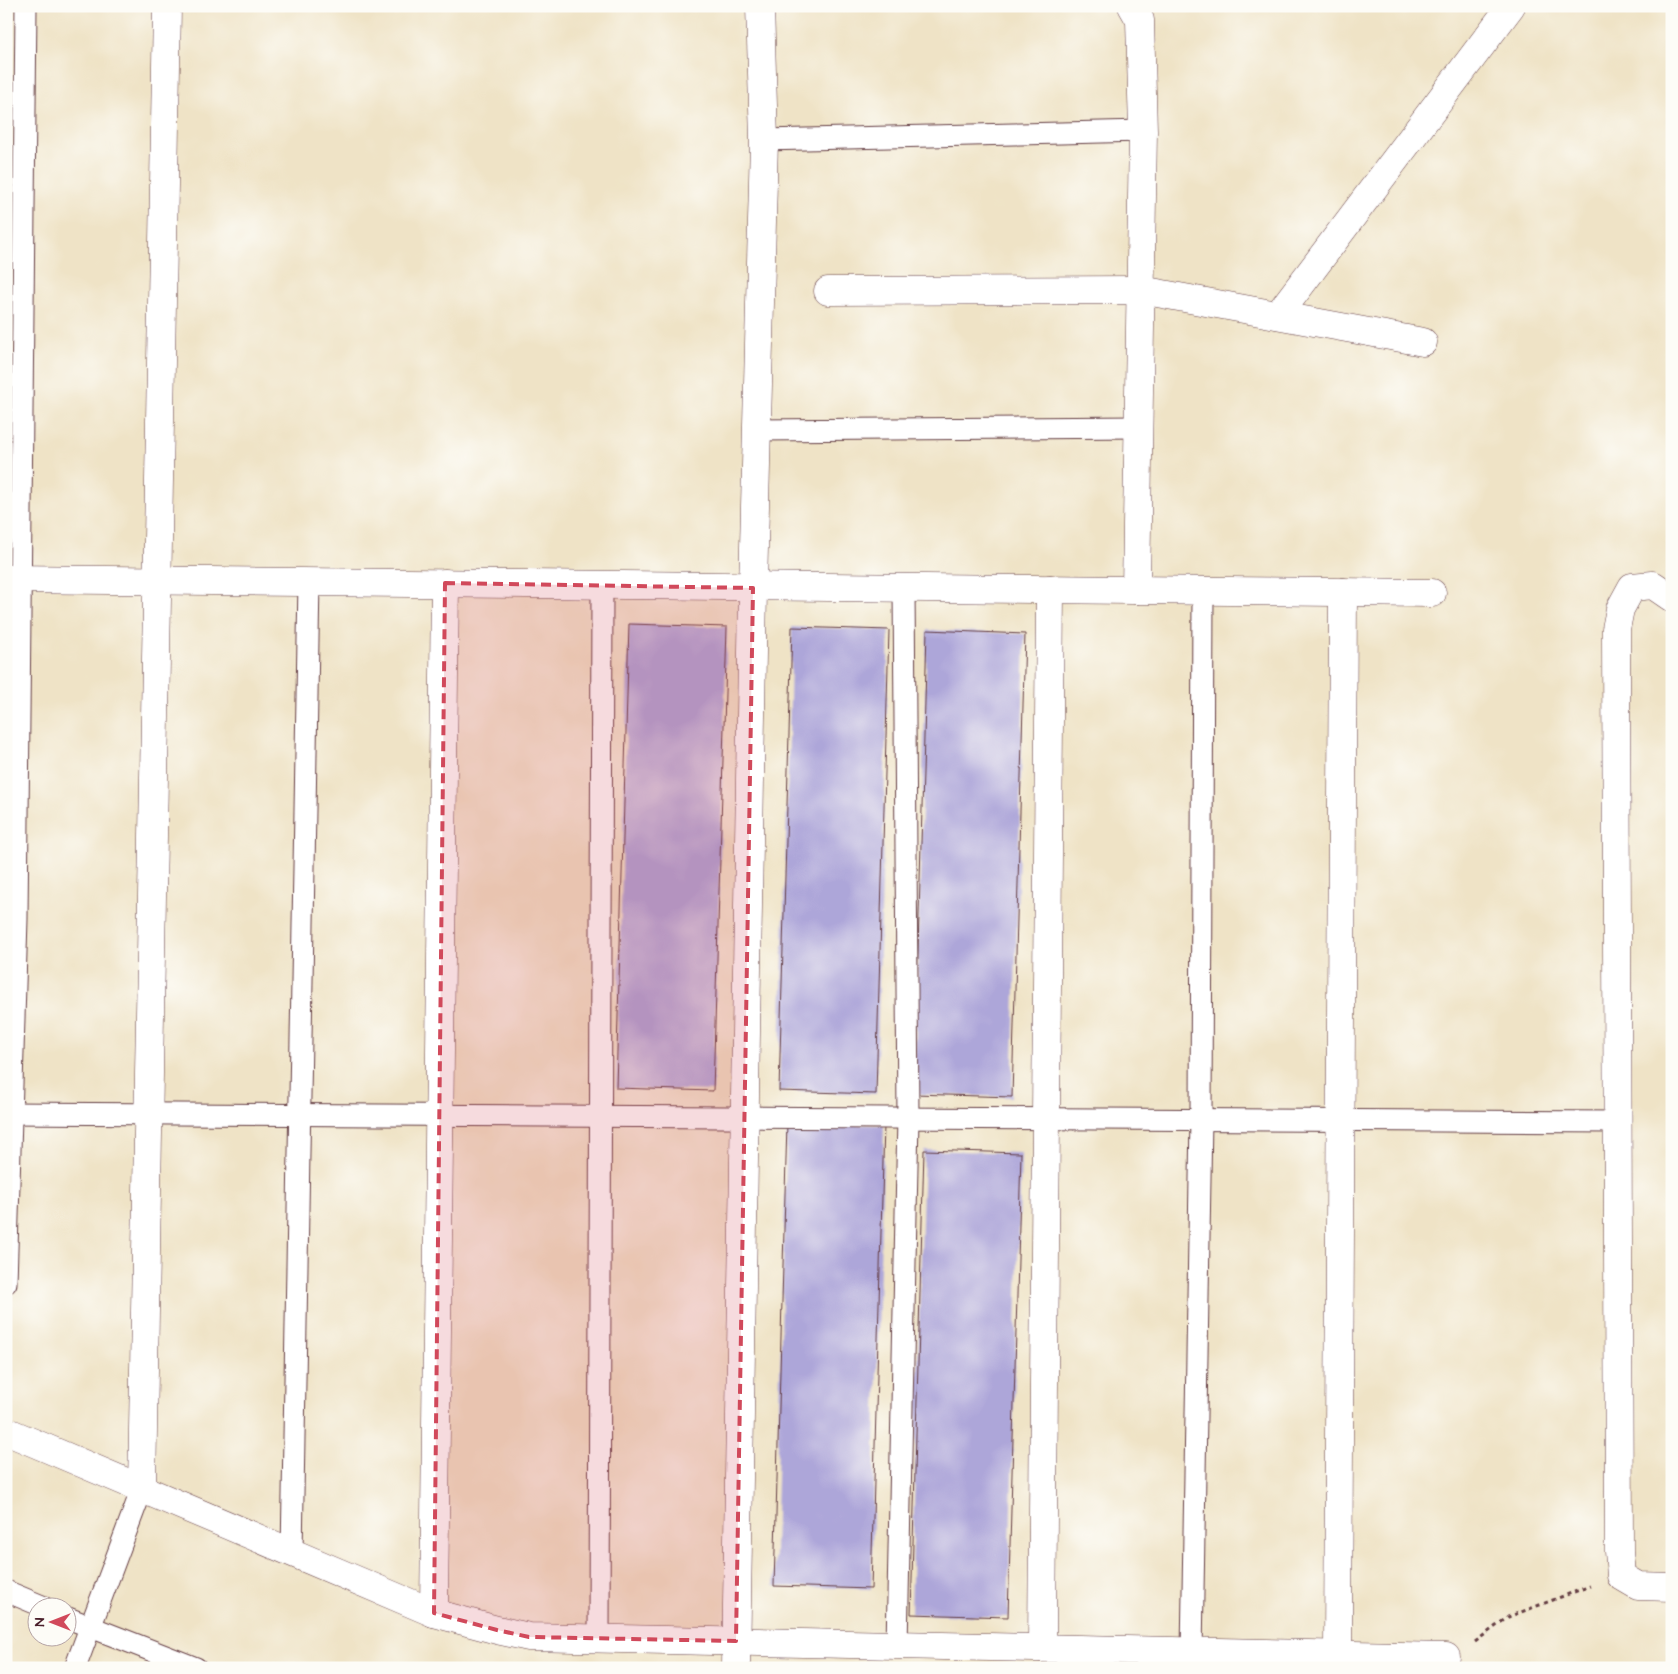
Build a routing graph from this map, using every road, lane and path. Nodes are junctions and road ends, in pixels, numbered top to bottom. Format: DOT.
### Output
graph roads {
  1 [pos="26,6"];
  2 [pos="167,6"];
  3 [pos="760,6"];
  4 [pos="1132,6"];
  5 [pos="1511,6"];
  6 [pos="1143,131"];
  7 [pos="764,140"];
  8 [pos="1141,290"];
  9 [pos="828,291"];
  10 [pos="1278,315"];
  11 [pos="1423,342"];
  12 [pos="1138,427"];
  13 [pos="757,430"];
  14 [pos="13,580"];
  15 [pos="157,581"];
  16 [pos="309,582"];
  17 [pos="445,583"];
  18 [pos="602,585"];
  19 [pos="753,588"];
  20 [pos="904,588"];
  21 [pos="1050,589"];
  22 [pos="1136,590"];
  23 [pos="1203,591"];
  24 [pos="1343,592"];
  25 [pos="1432,593"];
  26 [pos="1672,598"];
  27 [pos="9,1113"];
  28 [pos="148,1114"];
  29 [pos="300,1115"];
  30 [pos="440,1116"];
  31 [pos="600,1116"];
  32 [pos="746,1118"];
  33 [pos="908,1118"];
  34 [pos="1045,1119"];
  35 [pos="1201,1120"];
  36 [pos="1341,1121"];
  37 [pos="1618,1122"];
  38 [pos="6,1283"];
  39 [pos="6,1431"];
  40 [pos="142,1489"];
  41 [pos="292,1552"];
  42 [pos="1621,1576"];
  43 [pos="1672,1587"];
  44 [pos="6,1591"];
  45 [pos="28,1600"];
  46 [pos="434,1613"];
  47 [pos="78,1622"];
  48 [pos="90,1627"];
  49 [pos="599,1638"];
  50 [pos="736,1641"];
  51 [pos="897,1645"];
  52 [pos="1042,1648"];
  53 [pos="1192,1652"];
  54 [pos="1338,1655"];
  55 [pos="1446,1657"];
  56 [pos="75,1668"];
  57 [pos="196,1668"];
  58 [pos="736,1668"];
  1 -- 14 [label="lane"];
  2 -- 15 [label="street"];
  3 -- 7 [label="street"];
  4 -- 6 [label="street"];
  5 -- 10 [label="street"];
  6 -- 7 [label="lane"];
  6 -- 8 [label="street"];
  7 -- 13 [label="street"];
  8 -- 9 [label="street"];
  8 -- 10 [label="street"];
  8 -- 12 [label="street"];
  10 -- 11 [label="street"];
  12 -- 13 [label="lane"];
  12 -- 22 [label="street"];
  13 -- 19 [label="street"];
  14 -- 15 [label="street"];
  14 -- 27 [label="lane"];
  15 -- 16 [label="street"];
  15 -- 28 [label="street"];
  16 -- 17 [label="street"];
  16 -- 29 [label="lane"];
  17 -- 18 [label="street"];
  17 -- 30 [label="street"];
  18 -- 19 [label="street"];
  18 -- 31 [label="lane"];
  19 -- 20 [label="street"];
  19 -- 32 [label="street"];
  20 -- 21 [label="street"];
  20 -- 33 [label="lane"];
  21 -- 22 [label="street"];
  21 -- 34 [label="street"];
  22 -- 23 [label="street"];
  23 -- 24 [label="street"];
  23 -- 35 [label="lane"];
  24 -- 25 [label="street"];
  24 -- 36 [label="street"];
  26 -- 37 [label="street"];
  27 -- 28 [label="lane"];
  27 -- 38 [label="lane"];
  28 -- 29 [label="lane"];
  28 -- 40 [label="street"];
  29 -- 30 [label="lane"];
  29 -- 41 [label="lane"];
  30 -- 31 [label="lane"];
  30 -- 46 [label="street"];
  31 -- 32 [label="lane"];
  31 -- 49 [label="lane"];
  32 -- 33 [label="lane"];
  32 -- 50 [label="street"];
  33 -- 34 [label="lane"];
  33 -- 51 [label="lane"];
  34 -- 35 [label="lane"];
  34 -- 52 [label="street"];
  35 -- 36 [label="lane"];
  35 -- 53 [label="lane"];
  36 -- 37 [label="lane"];
  36 -- 54 [label="street"];
  37 -- 42 [label="street"];
  39 -- 40 [label="street"];
  40 -- 41 [label="street"];
  40 -- 48 [label="lane"];
  41 -- 46 [label="street"];
  42 -- 43 [label="street"];
  42 -- 55 [label="path"];
  44 -- 45 [label="lane"];
  46 -- 49 [label="street"];
  47 -- 48 [label="lane"];
  48 -- 56 [label="lane"];
  48 -- 57 [label="lane"];
  49 -- 50 [label="street"];
  50 -- 51 [label="street"];
  50 -- 58 [label="street"];
  51 -- 52 [label="street"];
  52 -- 53 [label="street"];
  53 -- 54 [label="street"];
  54 -- 55 [label="street"];
}
